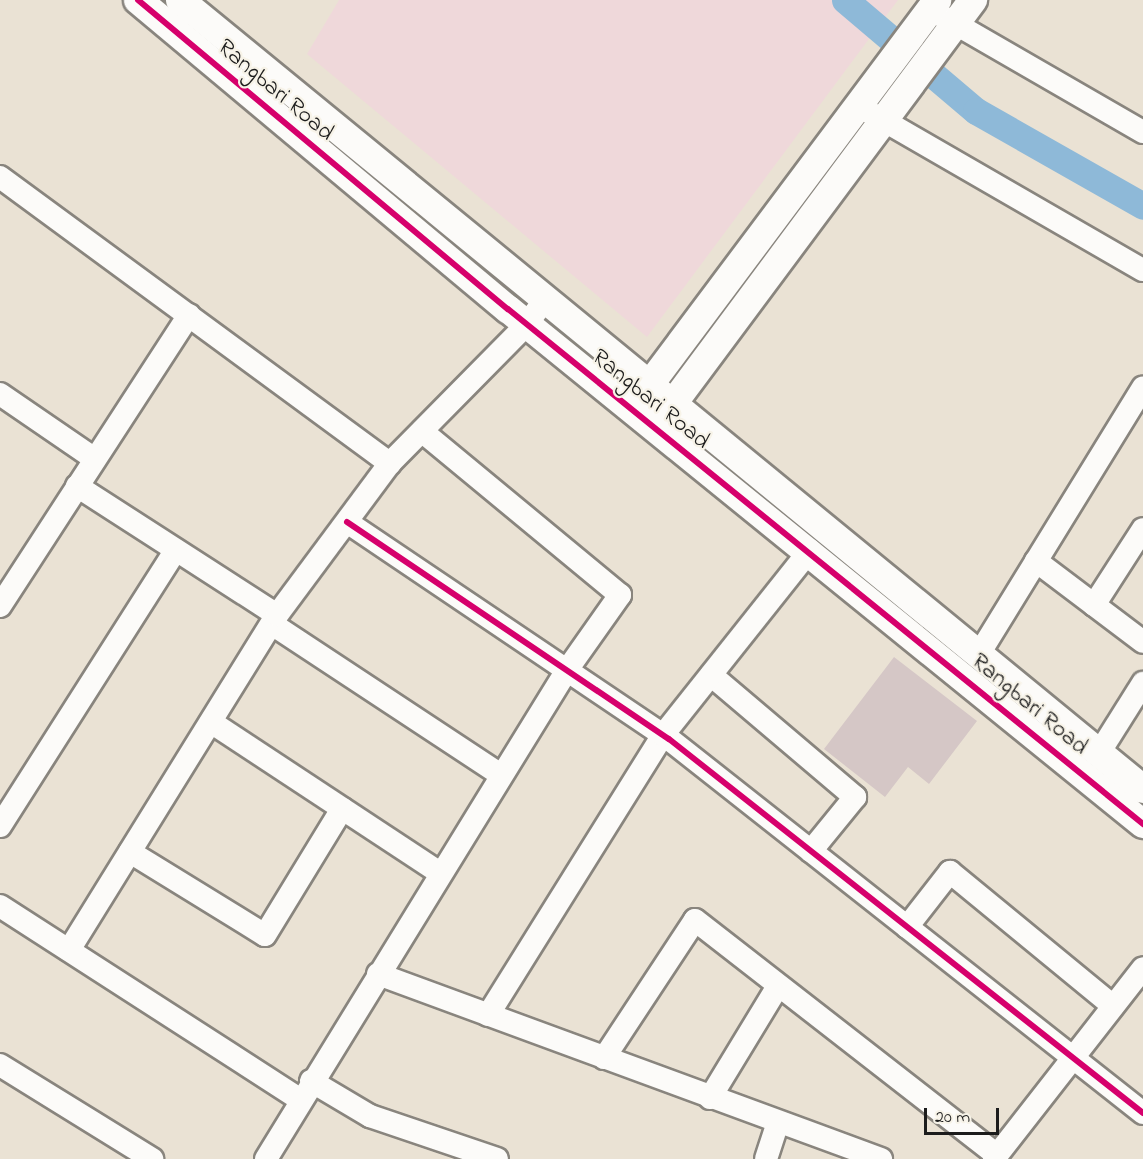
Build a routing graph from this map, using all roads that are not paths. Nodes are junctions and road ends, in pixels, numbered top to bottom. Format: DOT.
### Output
graph roads {
  1 [pos="138,0"];
  2 [pos="180,0"];
  3 [pos="973,0"];
  4 [pos="928,12"];
  5 [pos="949,33"];
  6 [pos="864,99"];
  7 [pos="888,114"];
  8 [pos="1143,132"];
  9 [pos="0,177"];
  10 [pos="1143,270"];
  11 [pos="545,299"];
  12 [pos="189,315"];
  13 [pos="527,324"];
  14 [pos="649,385"];
  15 [pos="1143,387"];
  16 [pos="0,394"];
  17 [pos="672,403"];
  18 [pos="632,408"];
  19 [pos="656,428"];
  20 [pos="422,431"];
  21 [pos="95,459"];
  22 [pos="390,463"];
  23 [pos="77,486"];
  24 [pos="347,522"];
  25 [pos="1143,529"];
  26 [pos="176,550"];
  27 [pos="810,550"];
  28 [pos="1036,561"];
  29 [pos="1094,605"];
  30 [pos="0,606"];
  31 [pos="274,620"];
  32 [pos="1143,642"];
  33 [pos="979,654"];
  34 [pos="567,670"];
  35 [pos="711,675"];
  36 [pos="1143,683"];
  37 [pos="211,722"];
  38 [pos="663,735"];
  39 [pos="1099,753"];
  40 [pos="501,775"];
  41 [pos="1143,789"];
  42 [pos="342,809"];
  43 [pos="1143,824"];
  44 [pos="0,826"];
  45 [pos="811,851"];
  46 [pos="130,852"];
  47 [pos="440,873"];
  48 [pos="0,906"];
  49 [pos="907,927"];
  50 [pos="69,950"];
  51 [pos="1143,968"];
  52 [pos="378,974"];
  53 [pos="778,986"];
  54 [pos="1113,1006"];
  55 [pos="488,1015"];
  56 [pos="604,1058"];
  57 [pos="1073,1058"];
  58 [pos="0,1065"];
  59 [pos="305,1090"];
  60 [pos="710,1098"];
  61 [pos="1143,1113"];
  62 [pos="778,1123"];
  63 [pos="995,1157"];
  64 [pos="876,1158"];
  65 [pos="152,1159"];
  66 [pos="266,1159"];
  67 [pos="497,1159"];
  68 [pos="766,1159"];
  1 -- 13 [label="street, Rangbari Road"];
  2 -- 11 [label="street, Rangbari Road"];
  3 -- 5 [label="street"];
  4 -- 5 [label="street"];
  4 -- 6 [label="street"];
  5 -- 7 [label="street"];
  5 -- 8 [label="street"];
  6 -- 7 [label="street"];
  6 -- 14 [label="street"];
  7 -- 10 [label="street"];
  7 -- 17 [label="street"];
  9 -- 12 [label="street"];
  11 -- 13 [label="street"];
  11 -- 14 [label="street, Rangbari Road"];
  12 -- 21 [label="street"];
  12 -- 22 [label="street"];
  13 -- 18 [label="street, Rangbari Road"];
  13 -- 20 [label="street"];
  14 -- 17 [label="street, Rangbari Road"];
  14 -- 18 [label="street"];
  15 -- 28 [label="street"];
  16 -- 21 [label="street"];
  17 -- 19 [label="street"];
  17 -- 33 [label="street, Rangbari Road"];
  18 -- 19 [label="street, Rangbari Road"];
  19 -- 27 [label="street, Rangbari Road"];
  20 -- 22 [label="street"];
  20 -- 34 [label="street"];
  21 -- 23 [label="street"];
  22 -- 24 [label="street"];
  23 -- 26 [label="street"];
  23 -- 30 [label="street"];
  24 -- 31 [label="street"];
  24 -- 34 [label="street"];
  25 -- 29 [label="street"];
  26 -- 31 [label="street"];
  26 -- 44 [label="street"];
  27 -- 35 [label="street"];
  27 -- 43 [label="street, Rangbari Road"];
  28 -- 29 [label="street"];
  28 -- 33 [label="street"];
  29 -- 32 [label="street"];
  31 -- 37 [label="street"];
  31 -- 40 [label="street"];
  33 -- 39 [label="street, Rangbari Road"];
  34 -- 38 [label="street"];
  34 -- 40 [label="street"];
  35 -- 38 [label="street"];
  35 -- 45 [label="street"];
  36 -- 39 [label="street"];
  37 -- 42 [label="street"];
  37 -- 46 [label="street"];
  38 -- 45 [label="street"];
  38 -- 55 [label="street"];
  39 -- 41 [label="street, Rangbari Road"];
  40 -- 47 [label="street"];
  42 -- 46 [label="street"];
  42 -- 47 [label="street"];
  45 -- 49 [label="street"];
  46 -- 50 [label="street"];
  47 -- 52 [label="street"];
  48 -- 50 [label="street"];
  49 -- 54 [label="street"];
  49 -- 57 [label="street"];
  50 -- 59 [label="street"];
  51 -- 54 [label="street"];
  52 -- 55 [label="street"];
  52 -- 59 [label="street"];
  53 -- 56 [label="street"];
  53 -- 60 [label="street"];
  53 -- 63 [label="street"];
  54 -- 57 [label="street"];
  55 -- 56 [label="street"];
  56 -- 60 [label="street"];
  57 -- 61 [label="street"];
  57 -- 63 [label="street"];
  58 -- 65 [label="street"];
  59 -- 66 [label="street"];
  59 -- 67 [label="street"];
  60 -- 62 [label="street"];
  62 -- 64 [label="street"];
  62 -- 68 [label="street"];
}
